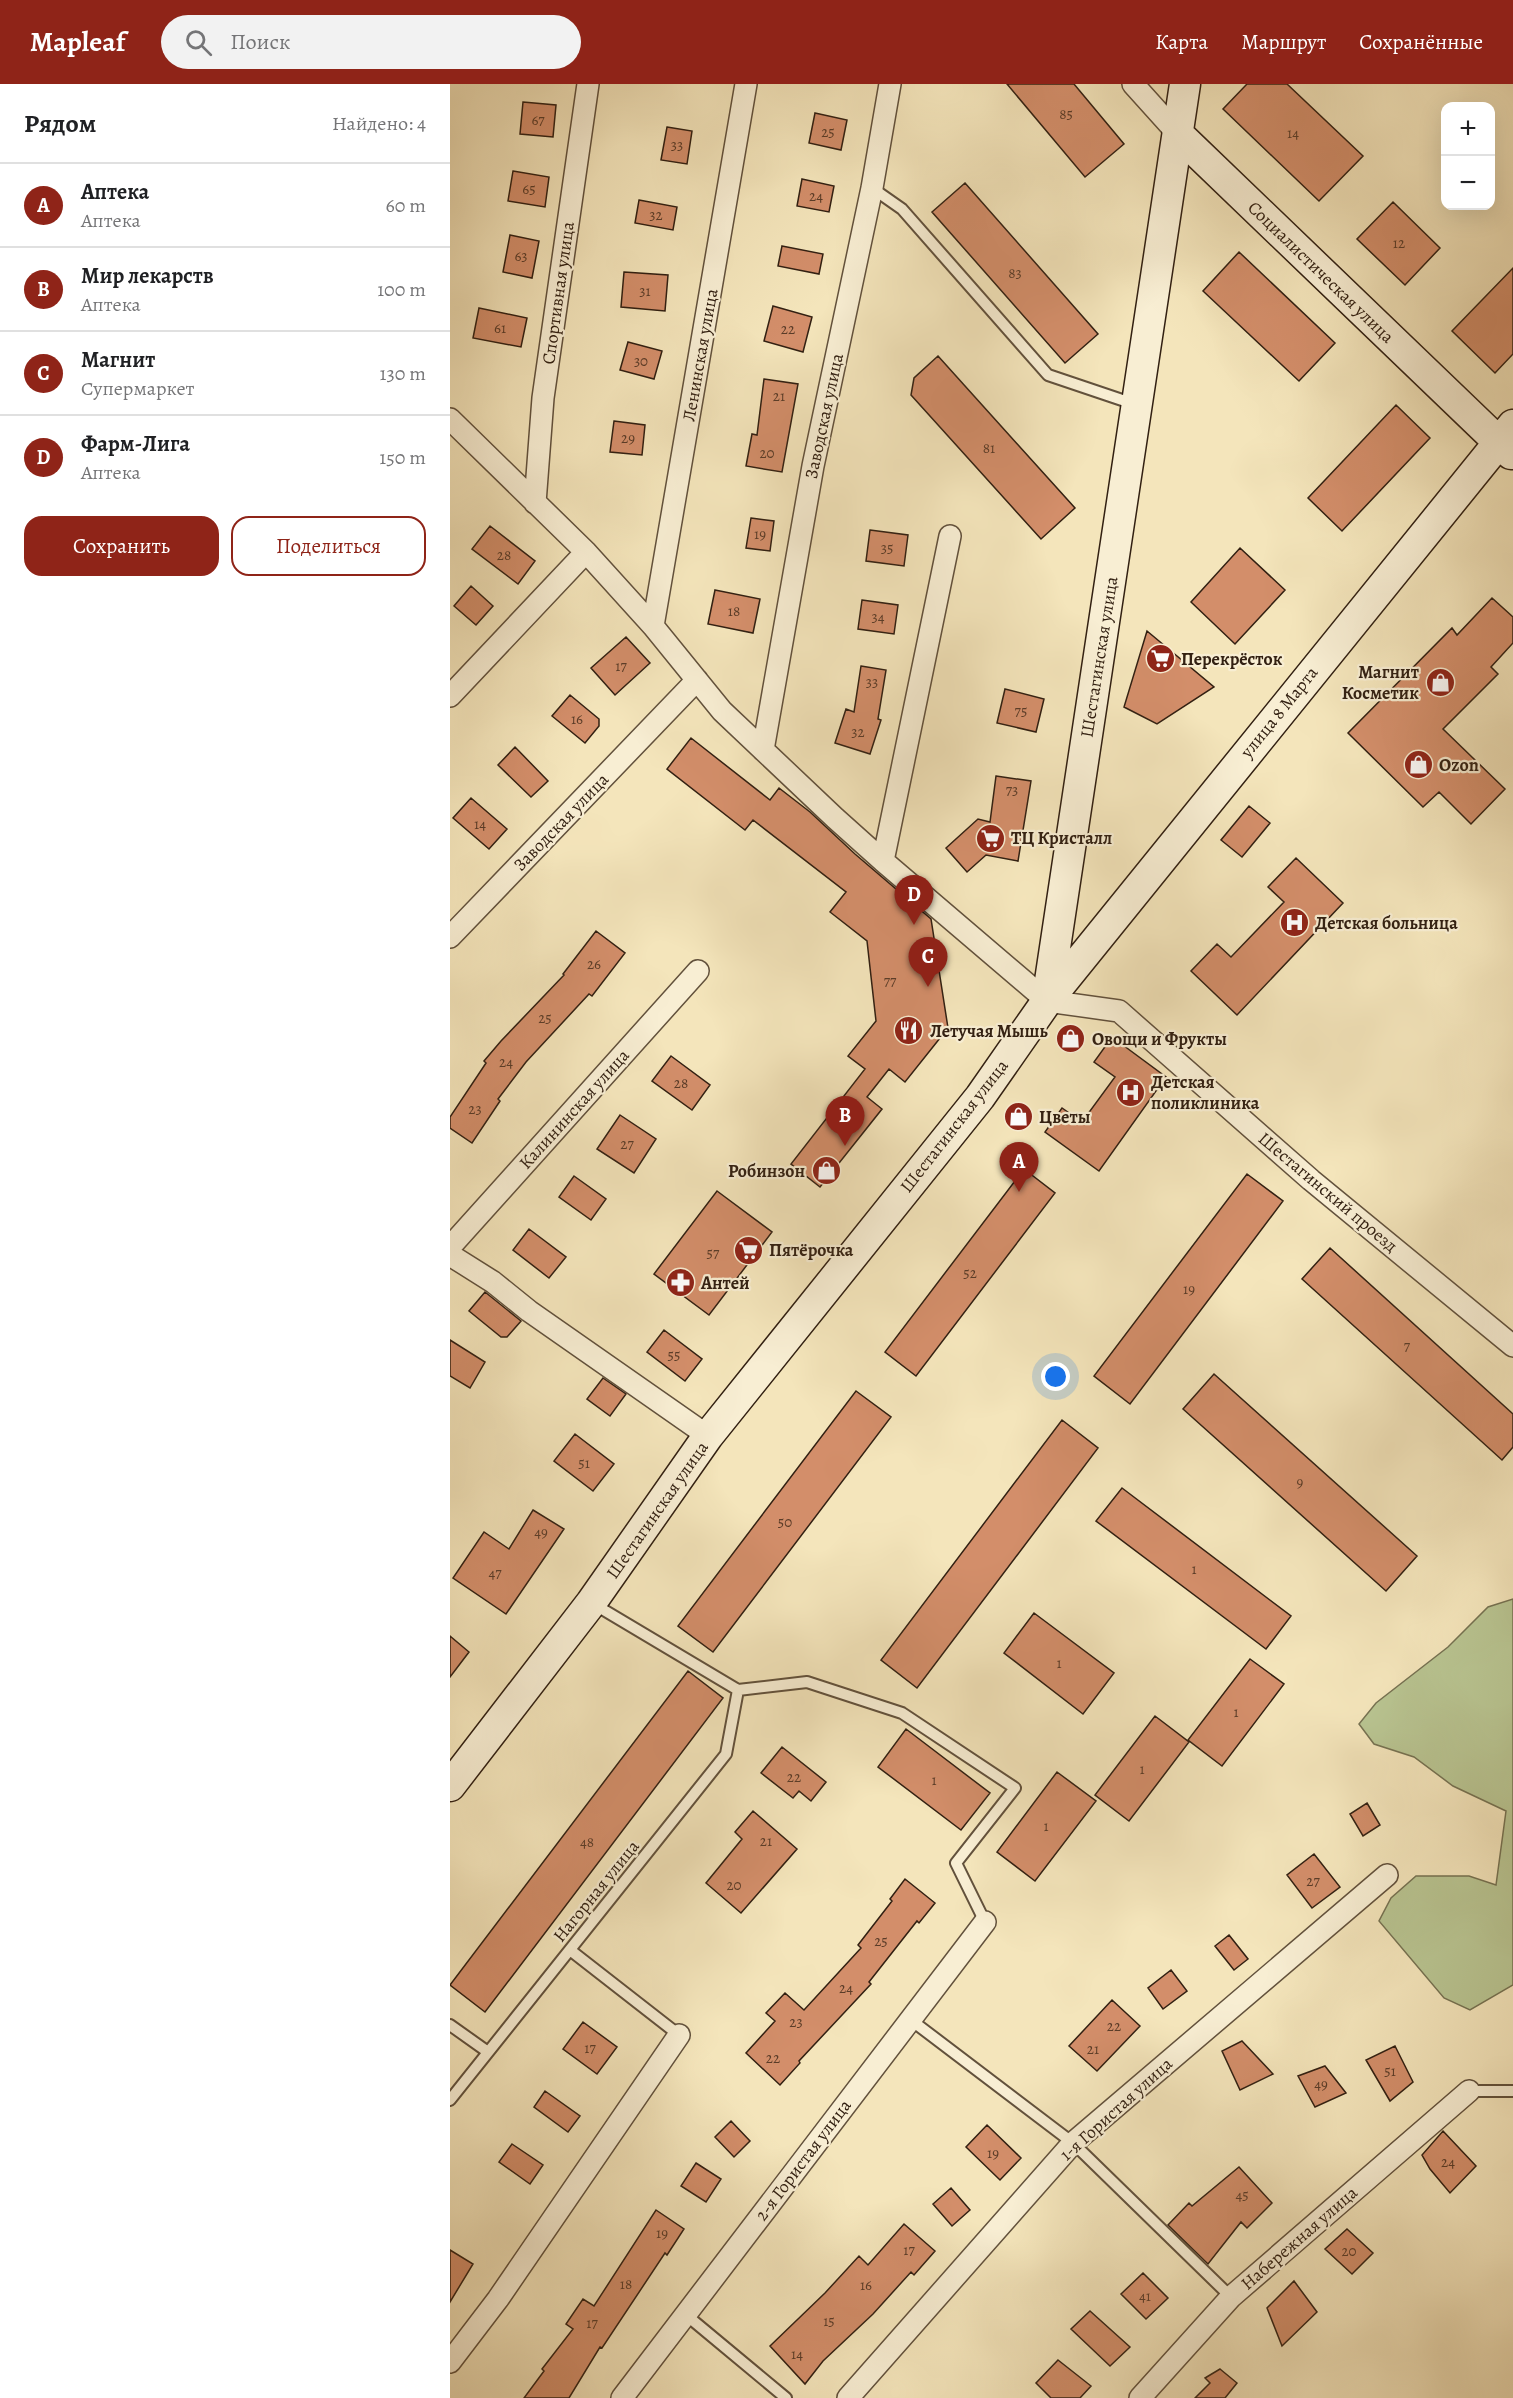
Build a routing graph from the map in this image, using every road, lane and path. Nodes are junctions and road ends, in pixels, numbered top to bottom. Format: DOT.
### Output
graph roads {
  1 [pos="588,84"];
  2 [pos="746,84"];
  3 [pos="890,84"];
  4 [pos="1133,84"];
  5 [pos="1185,84"];
  6 [pos="1178,134"];
  7 [pos="872,188"];
  8 [pos="1137,405"];
  9 [pos="450,419"];
  10 [pos="1508,441"];
  11 [pos="535,503"];
  12 [pos="950,536"];
  13 [pos="586,552"];
  14 [pos="652,626"];
  15 [pos="697,681"];
  16 [pos="450,696"];
  17 [pos="764,750"];
  18 [pos="884,861"];
  19 [pos="450,937"];
  20 [pos="698,970"];
  21 [pos="1047,1001"];
  22 [pos="450,1247"];
  23 [pos="450,1255"];
  24 [pos="1513,1346"];
  25 [pos="708,1436"];
  26 [pos="591,1603"];
  27 [pos="738,1690"];
  28 [pos="450,1786"];
  29 [pos="1387,1875"];
  30 [pos="985,1922"];
  31 [pos="570,1950"];
  32 [pos="911,2020"];
  33 [pos="450,2025"];
  34 [pos="679,2035"];
  35 [pos="488,2052"];
  36 [pos="1469,2091"];
  37 [pos="1513,2091"];
  38 [pos="450,2100"];
  39 [pos="1073,2143"];
  40 [pos="1231,2297"];
  41 [pos="685,2314"];
  42 [pos="450,2361"];
  43 [pos="622,2398"];
  44 [pos="786,2398"];
  45 [pos="848,2398"];
  46 [pos="1140,2398"];
  1 -- 11 [label="street, Спортивная улица"];
  2 -- 14 [label="street, Ленинская улица"];
  3 -- 7 [label="street, Заводская улица"];
  4 -- 6 [label="street, Социалистическая улица"];
  5 -- 6 [label="main road, Шестагинская улица"];
  6 -- 8 [label="main road, Шестагинская улица"];
  6 -- 10 [label="main road, Социалистическая улица"];
  7 -- 8 [label="lane"];
  7 -- 17 [label="street, Заводская улица"];
  8 -- 21 [label="main road, Шестагинская улица"];
  9 -- 11 [label="street"];
  10 -- 21 [label="main road, улица 8 Марта"];
  11 -- 13 [label="street"];
  12 -- 18 [label="street"];
  13 -- 14 [label="street"];
  13 -- 16 [label="street"];
  14 -- 15 [label="street"];
  15 -- 17 [label="street"];
  15 -- 19 [label="street, Заводская улица"];
  17 -- 18 [label="street"];
  18 -- 21 [label="street"];
  20 -- 22 [label="street, Калининская улица"];
  21 -- 24 [label="street, Шестагинский проезд"];
  21 -- 25 [label="main road, Шестагинская улица"];
  23 -- 25 [label="street"];
  25 -- 26 [label="main road, Шестагинская улица"];
  26 -- 27 [label="lane"];
  26 -- 28 [label="main road, Шестагинская улица"];
  27 -- 30 [label="lane"];
  27 -- 31 [label="lane, Нагорная улица"];
  29 -- 39 [label="street, 1-я Гористая улица"];
  30 -- 32 [label="street, 2-я Гористая улица"];
  31 -- 34 [label="lane"];
  31 -- 35 [label="lane, Нагорная улица"];
  32 -- 39 [label="lane"];
  32 -- 41 [label="street, 2-я Гористая улица"];
  33 -- 35 [label="lane"];
  34 -- 42 [label="street"];
  35 -- 38 [label="lane, Нагорная улица"];
  36 -- 37 [label="lane"];
  36 -- 40 [label="street, Набережная улица"];
  39 -- 40 [label="lane"];
  39 -- 45 [label="street, 1-я Гористая улица"];
  40 -- 46 [label="street, Набережная улица"];
  41 -- 43 [label="street, 2-я Гористая улица"];
  41 -- 44 [label="lane"];
}
